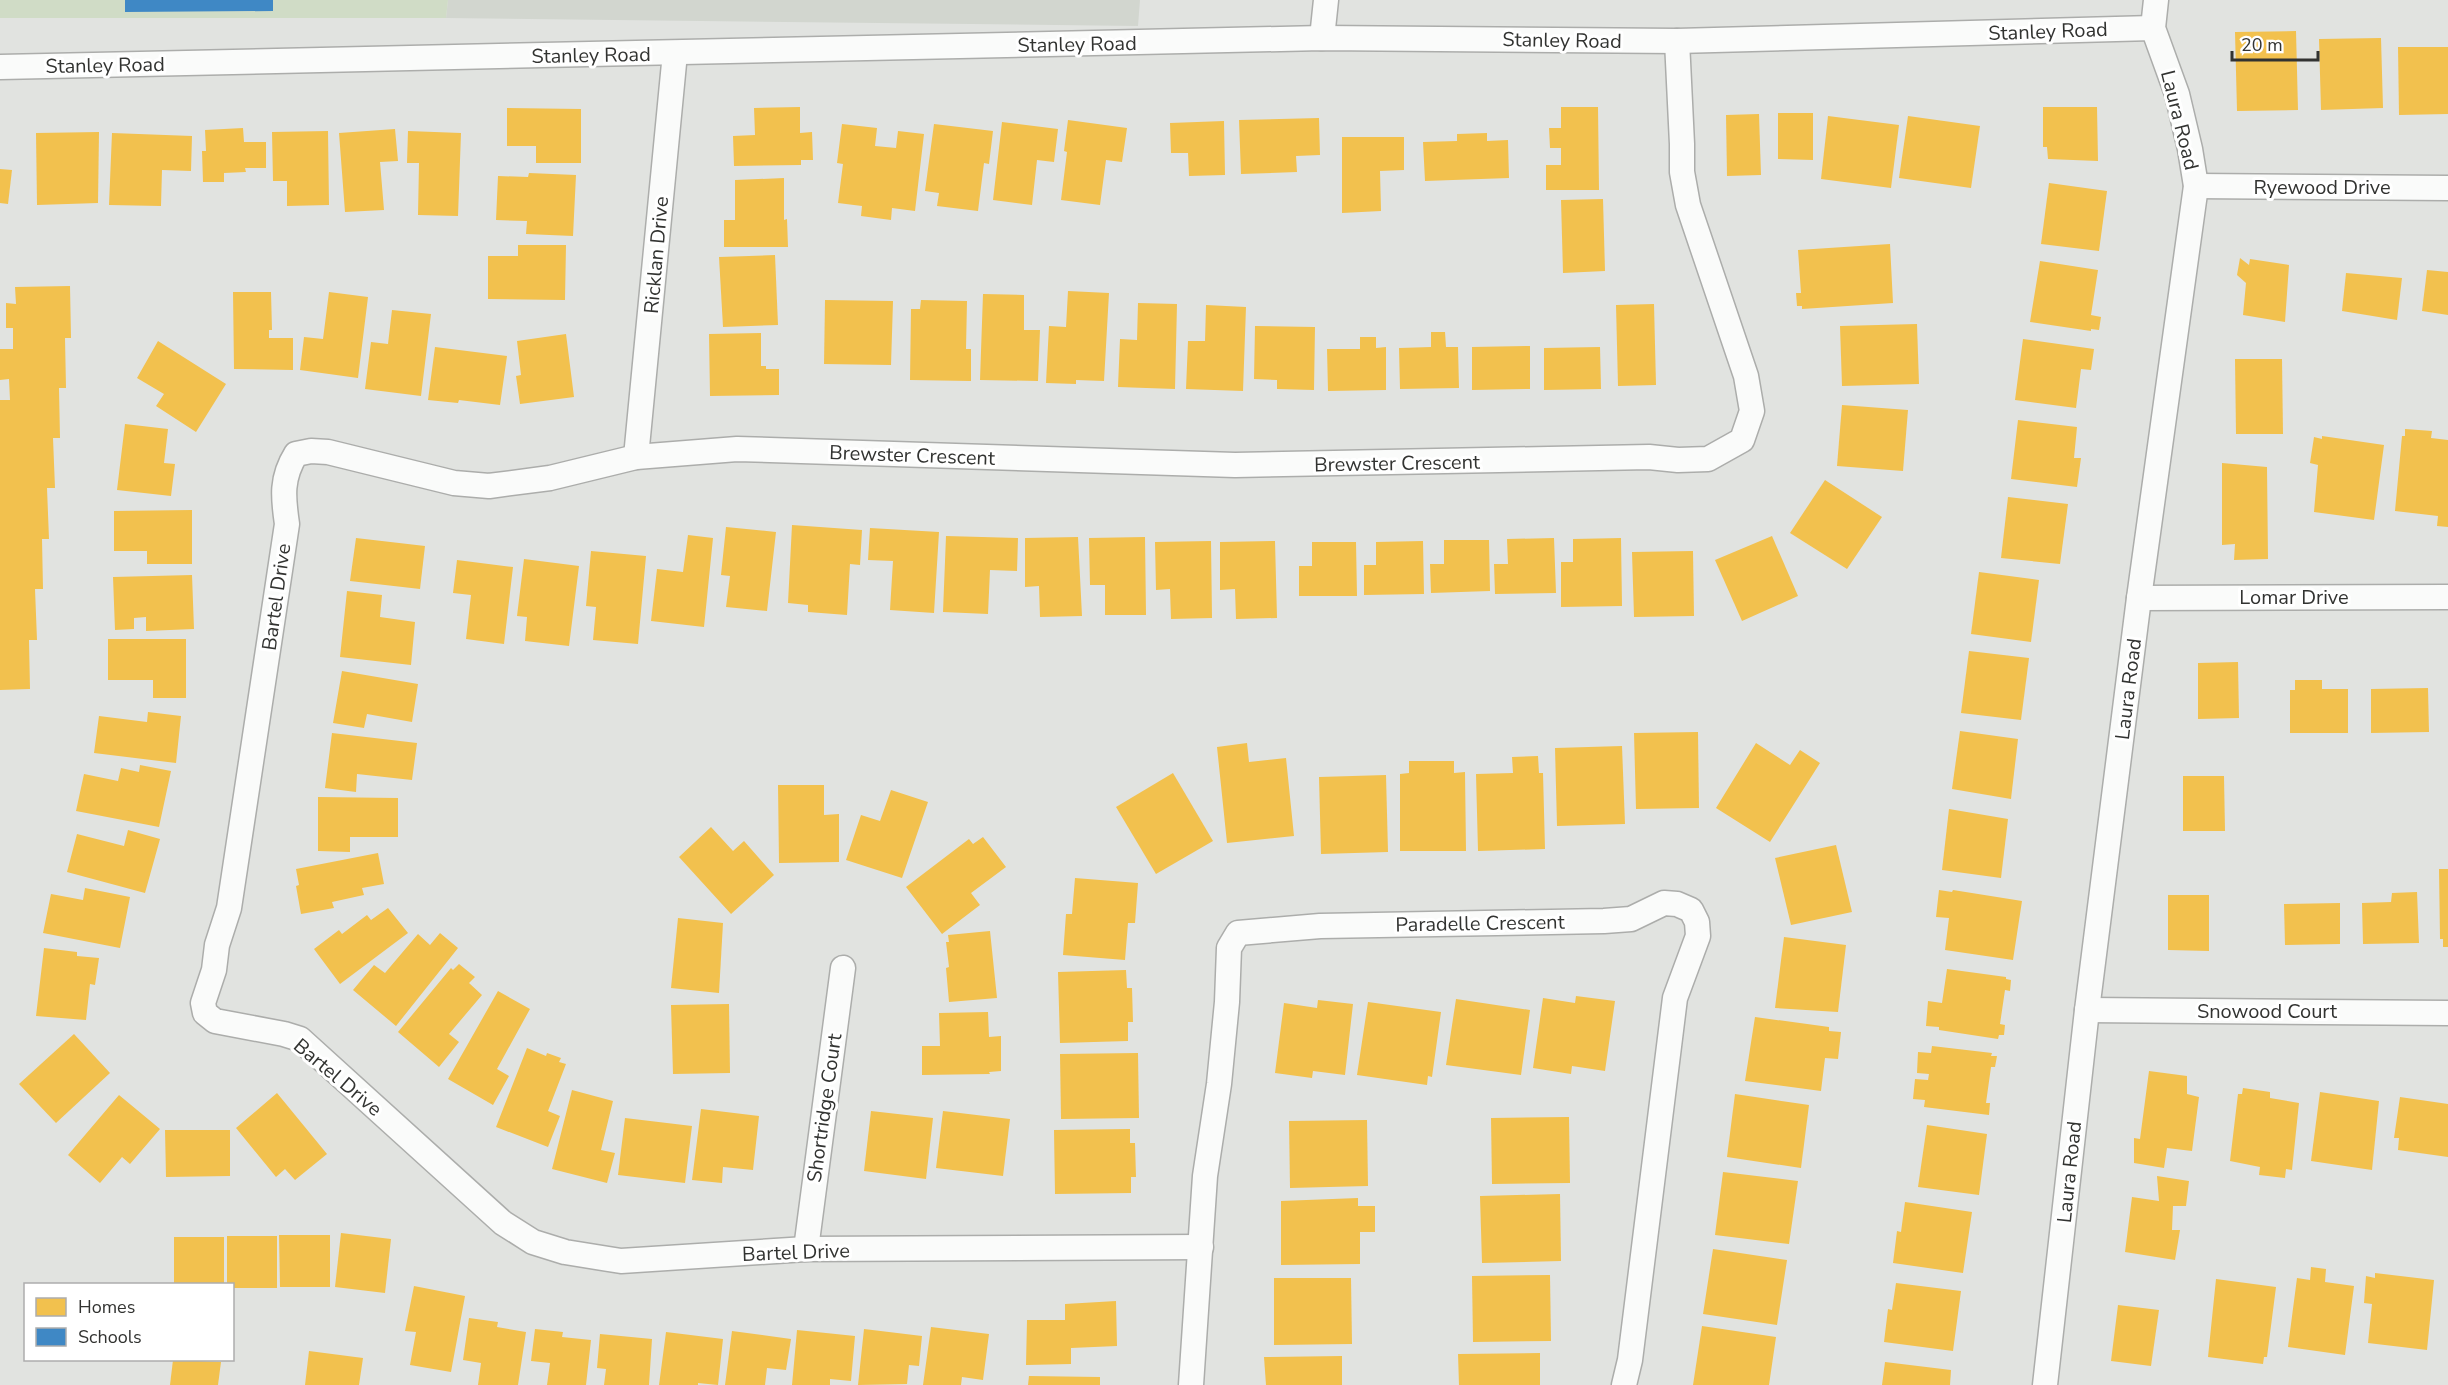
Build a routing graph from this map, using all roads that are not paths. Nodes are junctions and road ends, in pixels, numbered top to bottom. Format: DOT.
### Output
graph roads {
  1 [pos="1326,0"];
  2 [pos="2156,0"];
  3 [pos="2153,28"];
  4 [pos="1322,38"];
  5 [pos="1677,41"];
  6 [pos="675,53"];
  7 [pos="0,67"];
  8 [pos="2196,186"];
  9 [pos="2448,188"];
  10 [pos="636,457"];
  11 [pos="2448,597"];
  12 [pos="2139,598"];
  13 [pos="843,968"];
  14 [pos="2087,1010"];
  15 [pos="2448,1013"];
  16 [pos="1201,1247"];
  17 [pos="806,1249"];
  18 [pos="1191,1385"];
  19 [pos="1624,1385"];
  20 [pos="2045,1385"];
  1 -- 4 [label="street"];
  2 -- 3 [label="street, Laura Road"];
  3 -- 5 [label="street, Stanley Road"];
  3 -- 8 [label="street, Laura Road"];
  4 -- 5 [label="street, Stanley Road"];
  4 -- 6 [label="street, Stanley Road"];
  5 -- 10 [label="street, Brewster Crescent"];
  6 -- 7 [label="street, Stanley Road"];
  6 -- 10 [label="street, Ricklan Drive"];
  8 -- 9 [label="street, Ryewood Drive"];
  8 -- 12 [label="street, Laura Road"];
  10 -- 17 [label="street, Bartel Drive"];
  11 -- 12 [label="street, Lomar Drive"];
  12 -- 14 [label="street, Laura Road"];
  13 -- 17 [label="street, Shortridge Court"];
  14 -- 15 [label="street, Snowood Court"];
  14 -- 20 [label="street, Laura Road"];
  16 -- 17 [label="street, Bartel Drive"];
  16 -- 18 [label="street, Paradelle Crescent"];
  16 -- 19 [label="street, Paradelle Crescent"];
}
